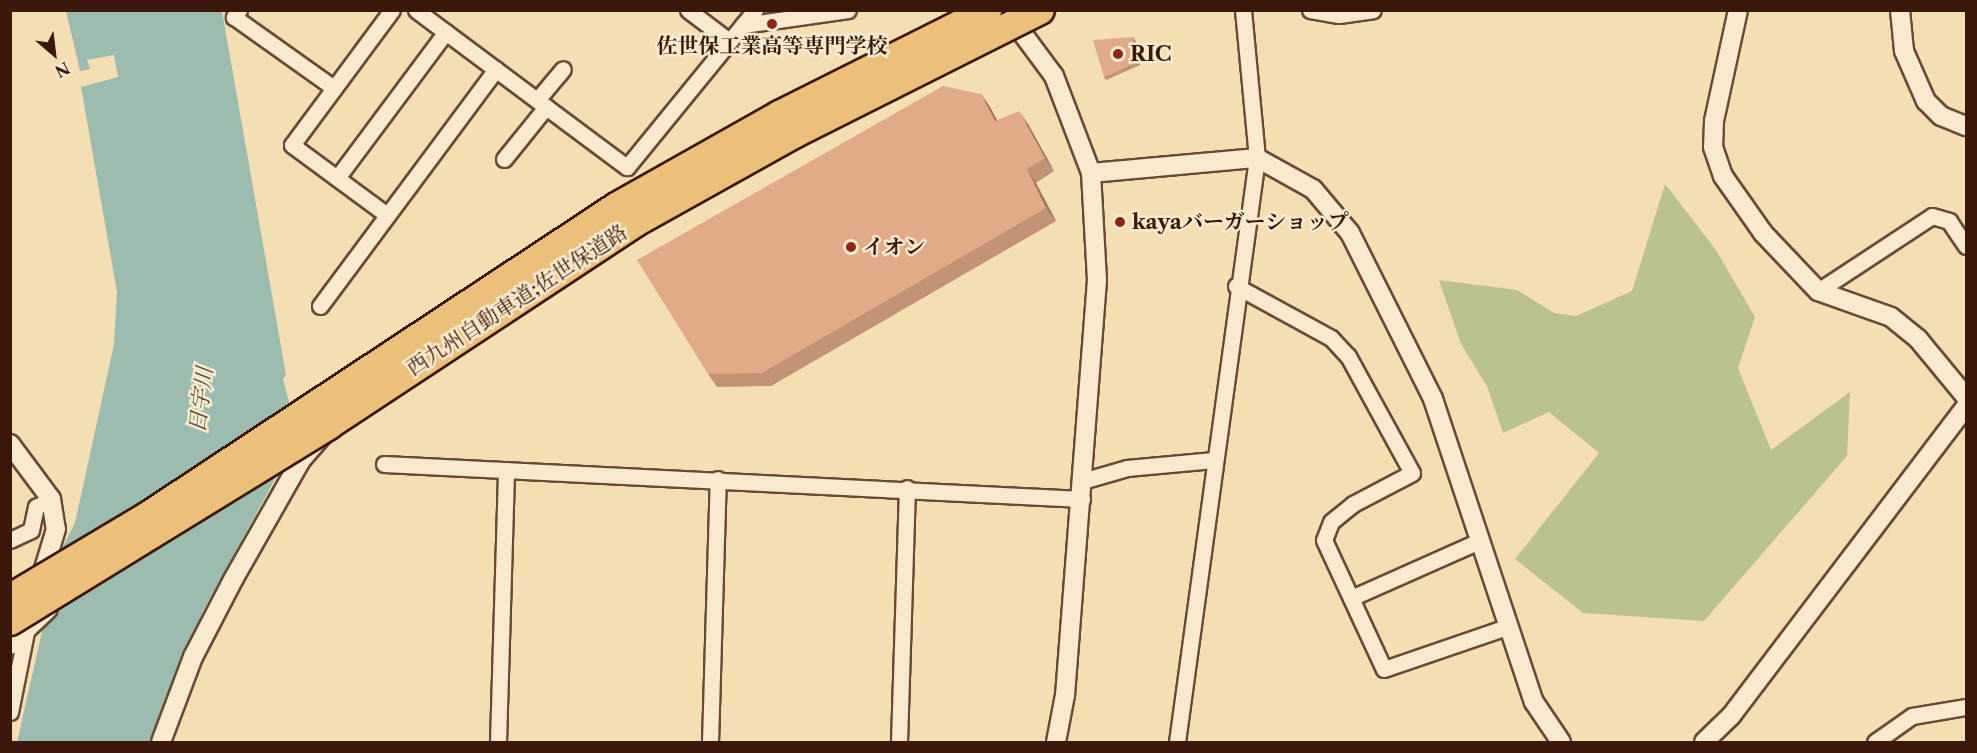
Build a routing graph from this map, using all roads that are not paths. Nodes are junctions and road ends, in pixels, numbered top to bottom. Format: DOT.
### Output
graph roads {
  1 [pos="239,10"];
  2 [pos="392,10"];
  3 [pos="416,10"];
  4 [pos="688,10"];
  5 [pos="754,10"];
  6 [pos="848,10"];
  7 [pos="963,10"];
  8 [pos="987,10"];
  9 [pos="1005,10"];
  10 [pos="1041,10"];
  11 [pos="1243,10"];
  12 [pos="1310,10"];
  13 [pos="1373,10"];
  14 [pos="1738,10"];
  15 [pos="1900,10"];
  16 [pos="743,25"];
  17 [pos="446,32"];
  18 [pos="729,41"];
  19 [pos="496,69"];
  20 [pos="563,69"];
  21 [pos="334,88"];
  22 [pos="542,104"];
  23 [pos="1966,126"];
  24 [pos="1257,158"];
  25 [pos="504,159"];
  26 [pos="1091,173"];
  27 [pos="337,178"];
  28 [pos="387,215"];
  29 [pos="1966,246"];
  30 [pos="1236,286"];
  31 [pos="1818,291"];
  32 [pos="320,306"];
  33 [pos="368,383"];
  34 [pos="1966,397"];
  35 [pos="1966,406"];
  36 [pos="10,444"];
  37 [pos="1214,460"];
  38 [pos="384,464"];
  39 [pos="506,470"];
  40 [pos="718,479"];
  41 [pos="907,488"];
  42 [pos="1082,490"];
  43 [pos="51,499"];
  44 [pos="10,540"];
  45 [pos="1479,542"];
  46 [pos="10,597"];
  47 [pos="1351,598"];
  48 [pos="19,624"];
  49 [pos="1507,627"];
  50 [pos="10,645"];
  51 [pos="1966,707"];
  52 [pos="10,712"];
  53 [pos="161,742"];
  54 [pos="498,742"];
  55 [pos="710,742"];
  56 [pos="899,742"];
  57 [pos="1056,742"];
  58 [pos="1177,742"];
  59 [pos="1561,742"];
  60 [pos="1704,742"];
  61 [pos="1875,742"];
  1 -- 21 [label="street"];
  2 -- 21 [label="street"];
  3 -- 17 [label="street"];
  4 -- 18 [label="street"];
  5 -- 16 [label="street"];
  6 -- 16 [label="street"];
  7 -- 33 [label="street"];
  8 -- 46 [label="highway, 西九州自動車道;佐世保道路, bridge"];
  9 -- 26 [label="street"];
  10 -- 48 [label="highway, 西九州自動車道;佐世保道路, bridge"];
  11 -- 24 [label="street"];
  12 -- 13 [label="street"];
  14 -- 31 [label="street"];
  15 -- 23 [label="street"];
  16 -- 18 [label="street"];
  17 -- 19 [label="street"];
  17 -- 27 [label="street"];
  18 -- 22 [label="street"];
  19 -- 22 [label="street"];
  19 -- 28 [label="street"];
  20 -- 22 [label="street"];
  21 -- 27 [label="street"];
  22 -- 25 [label="street"];
  24 -- 26 [label="street"];
  24 -- 30 [label="street"];
  24 -- 45 [label="street"];
  26 -- 42 [label="street"];
  27 -- 28 [label="street"];
  28 -- 32 [label="street"];
  29 -- 31 [label="street"];
  30 -- 37 [label="street"];
  30 -- 47 [label="street"];
  31 -- 34 [label="street"];
  33 -- 48 [label="street, bridge"];
  33 -- 53 [label="street"];
  35 -- 60 [label="street"];
  36 -- 43 [label="street"];
  37 -- 42 [label="street"];
  37 -- 58 [label="street"];
  38 -- 39 [label="street"];
  39 -- 40 [label="street"];
  39 -- 54 [label="street"];
  40 -- 41 [label="street"];
  40 -- 55 [label="street"];
  41 -- 42 [label="street"];
  41 -- 56 [label="street"];
  42 -- 57 [label="street"];
  43 -- 44 [label="street"];
  43 -- 48 [label="street"];
  45 -- 47 [label="street"];
  45 -- 49 [label="street"];
  47 -- 49 [label="street"];
  48 -- 50 [label="street"];
  48 -- 52 [label="street"];
  49 -- 59 [label="street"];
  51 -- 61 [label="street"];
}
